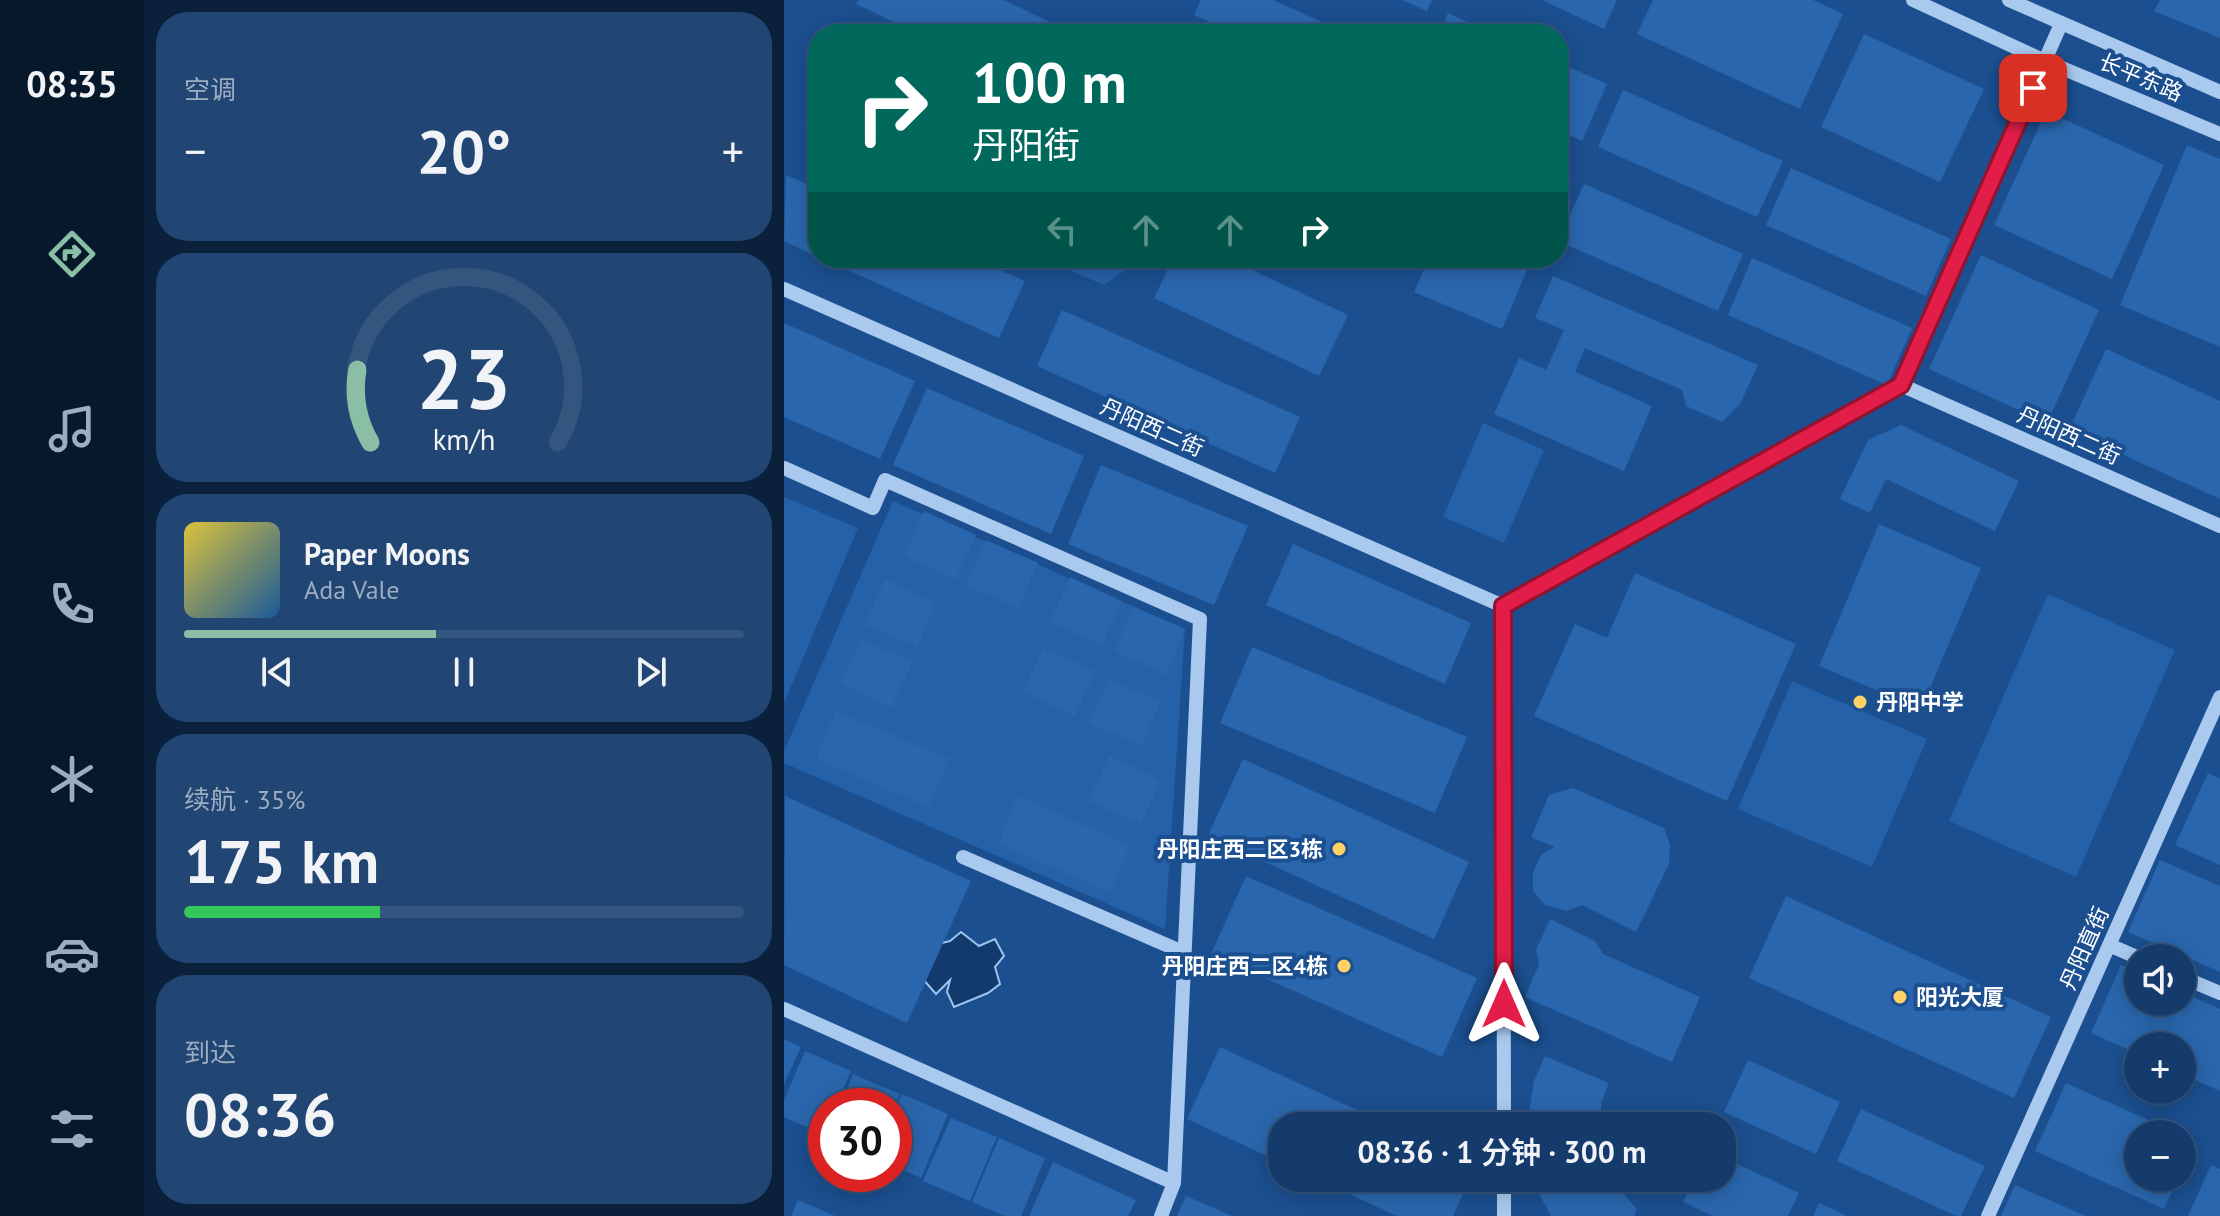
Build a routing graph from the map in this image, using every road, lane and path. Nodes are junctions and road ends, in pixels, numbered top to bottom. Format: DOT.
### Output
graph roads {
  1 [pos="1913,0"];
  2 [pos="2009,0"];
  3 [pos="2061,24"];
  4 [pos="2045,61"];
  5 [pos="2220,92"];
  6 [pos="2220,134"];
  7 [pos="784,289"];
  8 [pos="1901,385"];
  9 [pos="784,468"];
  10 [pos="2220,526"];
  11 [pos="1503,606"];
  12 [pos="2220,697"];
  13 [pos="963,857"];
  14 [pos="2109,945"];
  15 [pos="2124,952"];
  16 [pos="1185,953"];
  17 [pos="2196,983"];
  18 [pos="2220,993"];
  19 [pos="784,1009"];
  20 [pos="1504,1112"];
  21 [pos="1174,1183"];
  22 [pos="1504,1192"];
  23 [pos="1161,1216"];
  24 [pos="1504,1216"];
  25 [pos="1988,1216"];
  1 -- 4 [label="street, 长平东路"];
  2 -- 3 [label="street, 长平东路"];
  3 -- 4 [label="street"];
  3 -- 5 [label="street, 长平东路"];
  4 -- 6 [label="street, 长平东路"];
  4 -- 8 [label="street"];
  7 -- 11 [label="street, 丹阳西二街"];
  8 -- 10 [label="street, 丹阳西二街"];
  8 -- 11 [label="street"];
  9 -- 16 [label="street"];
  11 -- 20 [label="street"];
  12 -- 14 [label="street, 丹阳直街"];
  13 -- 16 [label="street"];
  14 -- 15 [label="street"];
  14 -- 25 [label="street, 丹阳直街"];
  16 -- 21 [label="street"];
  17 -- 18 [label="street"];
  19 -- 21 [label="street"];
  21 -- 23 [label="street"];
  22 -- 24 [label="street"];
}
